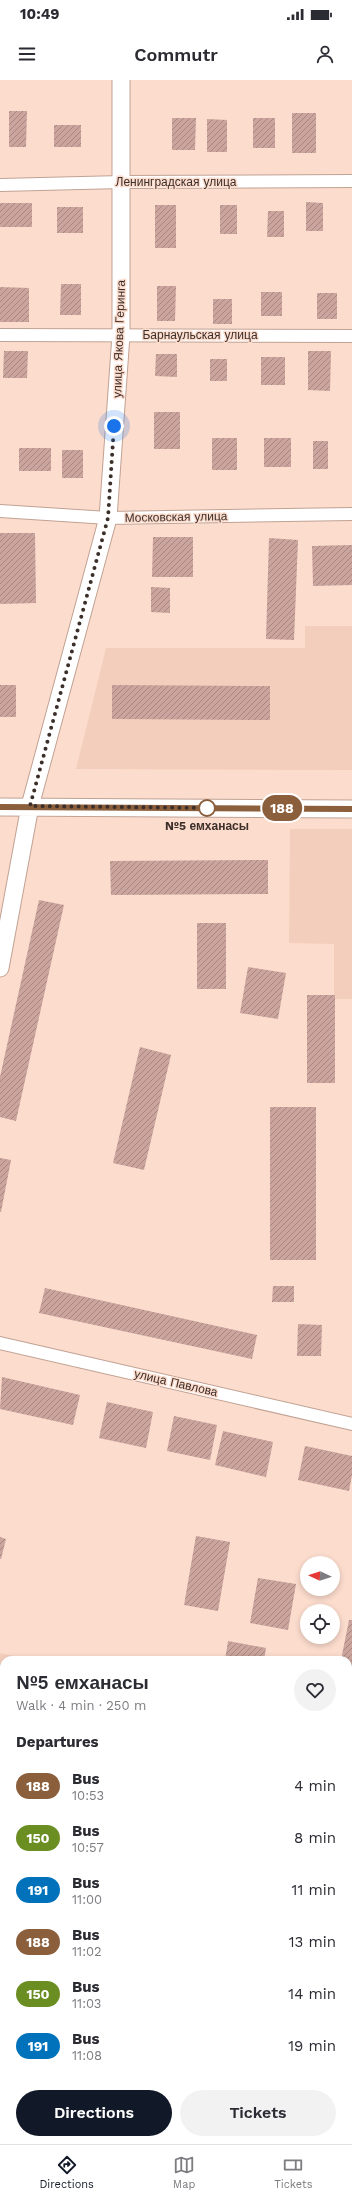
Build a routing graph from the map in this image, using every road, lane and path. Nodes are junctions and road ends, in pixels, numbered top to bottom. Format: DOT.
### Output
graph roads {
  1 [pos="121,80"];
  2 [pos="352,181"];
  3 [pos="122,182"];
  4 [pos="0,185"];
  5 [pos="0,335"];
  6 [pos="121,335"];
  7 [pos="352,336"];
  8 [pos="0,511"];
  9 [pos="352,514"];
  10 [pos="108,518"];
  11 [pos="30,806"];
  12 [pos="0,807"];
  13 [pos="352,809"];
  14 [pos="0,968"];
  15 [pos="0,1343"];
  16 [pos="352,1424"];
  1 -- 3 [label="street, улица Якова Геринга"];
  2 -- 3 [label="street, Ленинградская улица"];
  3 -- 4 [label="street, Ленинградская улица"];
  3 -- 6 [label="street, улица Якова Геринга"];
  5 -- 6 [label="street, Барнаульская улица"];
  6 -- 7 [label="street, Барнаульская улица"];
  6 -- 10 [label="street, улица Якова Геринга"];
  8 -- 10 [label="street, Московская улица"];
  9 -- 10 [label="street, Московская улица"];
  10 -- 11 [label="street, улица Якова Геринга"];
  11 -- 12 [label="street"];
  11 -- 13 [label="street"];
  11 -- 14 [label="street, улица Якова Геринга"];
  15 -- 16 [label="street, улица Павлова"];
}
